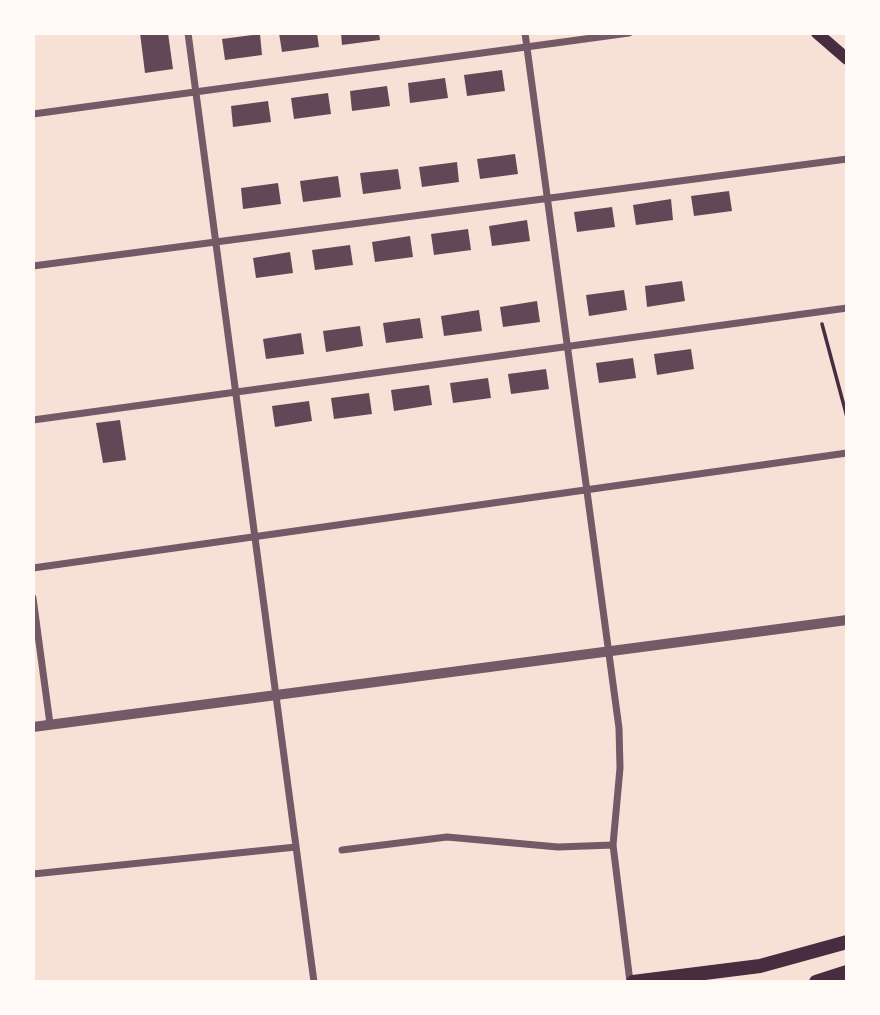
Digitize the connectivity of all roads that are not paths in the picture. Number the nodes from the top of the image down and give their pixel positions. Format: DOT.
graph roads {
  1 [pos="188,33"];
  2 [pos="525,33"];
  3 [pos="629,33"];
  4 [pos="817,33"];
  5 [pos="527,47"];
  6 [pos="847,59"];
  7 [pos="196,92"];
  8 [pos="33,114"];
  9 [pos="847,159"];
  10 [pos="547,198"];
  11 [pos="216,242"];
  12 [pos="33,266"];
  13 [pos="847,308"];
  14 [pos="568,349"];
  15 [pos="236,393"];
  16 [pos="33,420"];
  17 [pos="847,453"];
  18 [pos="587,492"];
  19 [pos="255,537"];
  20 [pos="33,568"];
  21 [pos="33,598"];
  22 [pos="847,620"];
  23 [pos="608,652"];
  24 [pos="276,694"];
  25 [pos="50,724"];
  26 [pos="33,727"];
  27 [pos="613,845"];
  28 [pos="296,847"];
  29 [pos="342,850"];
  30 [pos="33,874"];
  31 [pos="847,942"];
  32 [pos="847,972"];
  33 [pos="314,982"];
  34 [pos="632,982"];
  35 [pos="816,982"];
  1 -- 7 [label="street"];
  2 -- 5 [label="street"];
  3 -- 5 [label="street"];
  4 -- 6 [label="main road"];
  5 -- 7 [label="street"];
  5 -- 10 [label="street"];
  7 -- 8 [label="street"];
  7 -- 11 [label="street"];
  9 -- 10 [label="street"];
  10 -- 11 [label="street"];
  10 -- 14 [label="street"];
  11 -- 12 [label="street"];
  11 -- 15 [label="street"];
  13 -- 14 [label="street"];
  14 -- 15 [label="street"];
  14 -- 18 [label="street"];
  15 -- 16 [label="street"];
  15 -- 19 [label="street"];
  17 -- 18 [label="street"];
  18 -- 19 [label="street"];
  18 -- 23 [label="street"];
  19 -- 20 [label="street"];
  19 -- 24 [label="street"];
  21 -- 25 [label="street"];
  22 -- 23 [label="street"];
  23 -- 24 [label="street"];
  23 -- 27 [label="street"];
  24 -- 25 [label="street"];
  24 -- 28 [label="street"];
  25 -- 26 [label="street"];
  27 -- 29 [label="street"];
  27 -- 34 [label="street"];
  28 -- 30 [label="street"];
  28 -- 33 [label="street"];
  31 -- 34 [label="highway"];
  32 -- 35 [label="highway"];
}
